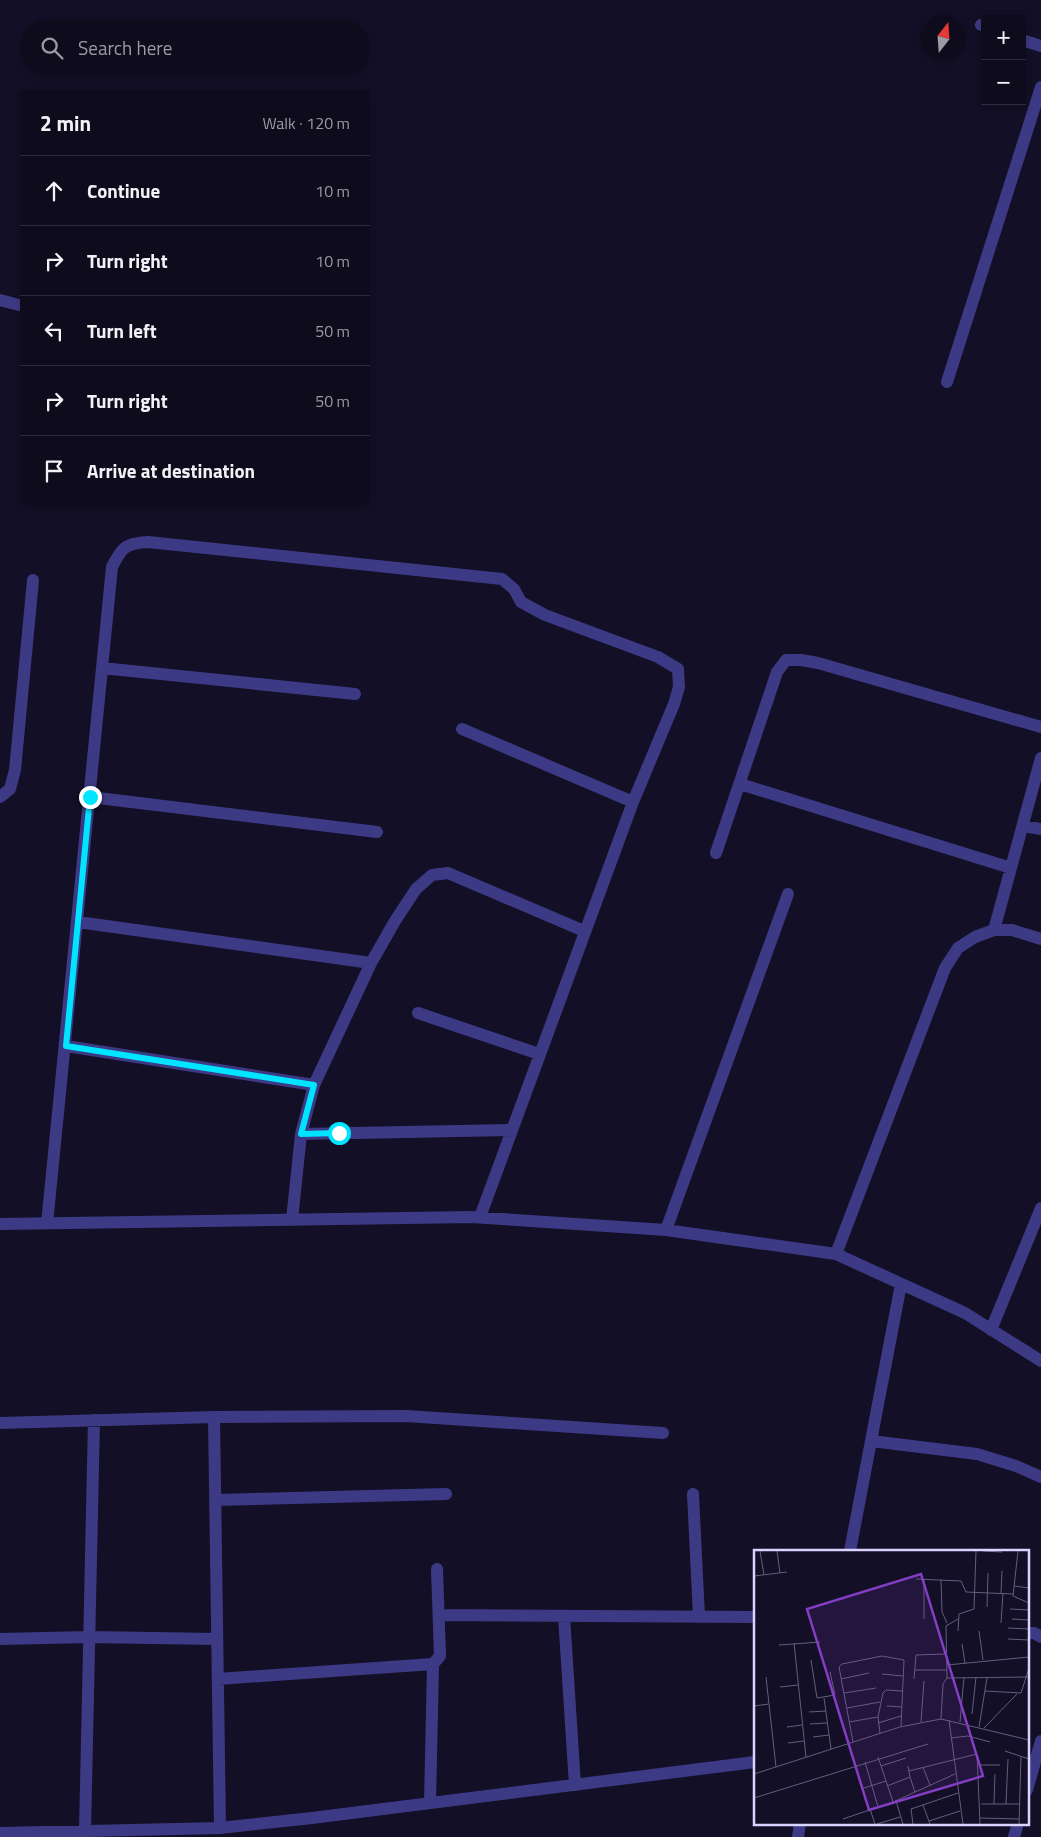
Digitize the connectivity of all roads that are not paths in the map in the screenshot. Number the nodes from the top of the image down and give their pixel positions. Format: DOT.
graph roads {
  1 [pos="1026,41"];
  2 [pos="1041,46"];
  3 [pos="1041,87"];
  4 [pos="0,300"];
  5 [pos="19,305"];
  6 [pos="947,382"];
  7 [pos="33,580"];
  8 [pos="102,668"];
  9 [pos="355,694"];
  10 [pos="1041,727"];
  11 [pos="462,729"];
  12 [pos="1041,758"];
  13 [pos="740,784"];
  14 [pos="0,797"];
  15 [pos="90,797"];
  16 [pos="632,802"];
  17 [pos="1023,826"];
  18 [pos="1041,829"];
  19 [pos="377,832"];
  20 [pos="716,853"];
  21 [pos="1011,868"];
  22 [pos="788,894"];
  23 [pos="78,922"];
  24 [pos="994,930"];
  25 [pos="584,931"];
  26 [pos="1041,939"];
  27 [pos="371,963"];
  28 [pos="418,1013"];
  29 [pos="66,1046"];
  30 [pos="539,1054"];
  31 [pos="314,1085"];
  32 [pos="512,1130"];
  33 [pos="301,1134"];
  34 [pos="1041,1208"];
  35 [pos="480,1217"];
  36 [pos="292,1220"];
  37 [pos="0,1224"];
  38 [pos="47,1224"];
  39 [pos="666,1230"];
  40 [pos="836,1254"];
  41 [pos="901,1284"];
  42 [pos="991,1330"];
  43 [pos="1041,1361"];
  44 [pos="214,1417"];
  45 [pos="94,1420"];
  46 [pos="0,1423"];
  47 [pos="663,1432"];
  48 [pos="871,1441"];
  49 [pos="1041,1477"];
  50 [pos="446,1494"];
  51 [pos="693,1494"];
  52 [pos="216,1500"];
  53 [pos="850,1550"];
  54 [pos="437,1570"];
  55 [pos="439,1615"];
  56 [pos="564,1616"];
  57 [pos="699,1617"];
  58 [pos="754,1617"];
  59 [pos="1028,1633"];
  60 [pos="1041,1636"];
  61 [pos="90,1637"];
  62 [pos="217,1638"];
  63 [pos="0,1639"];
  64 [pos="433,1664"];
  65 [pos="218,1679"];
  66 [pos="1041,1741"];
  67 [pos="754,1762"];
  68 [pos="576,1785"];
  69 [pos="1028,1786"];
  70 [pos="430,1803"];
  71 [pos="800,1824"];
  72 [pos="1018,1824"];
  73 [pos="220,1828"];
  74 [pos="85,1831"];
  75 [pos="250,1831"];
  76 [pos="0,1833"];
  77 [pos="15,1835"];
  78 [pos="798,1837"];
  79 [pos="1014,1837"];
  1 -- 2 [label="street"];
  3 -- 6 [label="street"];
  4 -- 5 [label="street"];
  7 -- 14 [label="street"];
  8 -- 9 [label="street"];
  8 -- 15 [label="street"];
  8 -- 16 [label="street"];
  10 -- 13 [label="street"];
  11 -- 16 [label="street"];
  12 -- 17 [label="street"];
  13 -- 20 [label="street"];
  13 -- 21 [label="street"];
  15 -- 19 [label="street"];
  15 -- 23 [label="street"];
  16 -- 25 [label="street"];
  17 -- 18 [label="street"];
  17 -- 21 [label="street"];
  21 -- 24 [label="street"];
  22 -- 39 [label="street"];
  23 -- 27 [label="street"];
  23 -- 29 [label="street"];
  24 -- 26 [label="street"];
  24 -- 40 [label="street"];
  25 -- 27 [label="street"];
  25 -- 30 [label="street"];
  27 -- 31 [label="street"];
  28 -- 30 [label="street"];
  29 -- 31 [label="street"];
  29 -- 38 [label="street"];
  30 -- 32 [label="street"];
  31 -- 33 [label="street"];
  32 -- 33 [label="street"];
  32 -- 35 [label="street"];
  33 -- 36 [label="street"];
  34 -- 42 [label="street"];
  35 -- 36 [label="street"];
  35 -- 39 [label="street"];
  36 -- 38 [label="street"];
  37 -- 38 [label="street"];
  39 -- 40 [label="street"];
  40 -- 41 [label="street"];
  41 -- 42 [label="street"];
  41 -- 48 [label="street"];
  42 -- 43 [label="street"];
  44 -- 45 [label="street"];
  44 -- 47 [label="street"];
  44 -- 52 [label="street"];
  45 -- 46 [label="street"];
  45 -- 61 [label="street"];
  48 -- 49 [label="street"];
  48 -- 53 [label="street"];
  50 -- 52 [label="street"];
  51 -- 57 [label="street"];
  52 -- 62 [label="street"];
  54 -- 55 [label="street"];
  55 -- 56 [label="street"];
  55 -- 64 [label="street"];
  56 -- 57 [label="street"];
  56 -- 68 [label="street"];
  57 -- 58 [label="street"];
  59 -- 60 [label="street"];
  61 -- 62 [label="street"];
  61 -- 63 [label="street"];
  61 -- 74 [label="street"];
  62 -- 65 [label="street"];
  64 -- 65 [label="street"];
  64 -- 70 [label="street"];
  65 -- 73 [label="street"];
  66 -- 69 [label="street"];
  67 -- 68 [label="street"];
  68 -- 70 [label="street"];
  70 -- 75 [label="street"];
  71 -- 78 [label="street"];
  72 -- 79 [label="street"];
  73 -- 74 [label="street"];
  73 -- 75 [label="street"];
  74 -- 77 [label="street"];
  76 -- 77 [label="street"];
}
